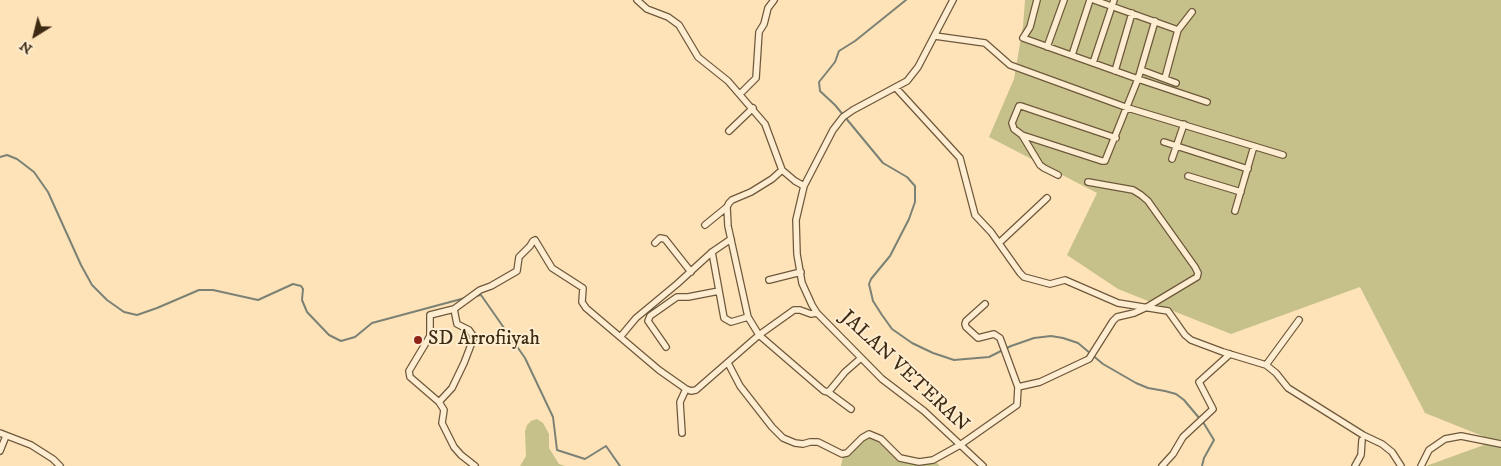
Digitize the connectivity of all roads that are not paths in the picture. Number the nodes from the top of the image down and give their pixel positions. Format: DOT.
graph roads {
  1 [pos="638,0"];
  2 [pos="774,0"];
  3 [pos="953,0"];
  4 [pos="1037,0"];
  5 [pos="1064,0"];
  6 [pos="1090,0"];
  7 [pos="1094,0"];
  8 [pos="1113,3"];
  9 [pos="1192,12"];
  10 [pos="1132,13"];
  11 [pos="1155,21"];
  12 [pos="1178,30"];
  13 [pos="935,36"];
  14 [pos="1047,46"];
  15 [pos="1072,56"];
  16 [pos="1093,63"];
  17 [pos="1141,70"];
  18 [pos="1114,71"];
  19 [pos="1165,78"];
  20 [pos="1138,79"];
  21 [pos="1176,82"];
  22 [pos="896,88"];
  23 [pos="740,94"];
  24 [pos="1207,102"];
  25 [pos="753,108"];
  26 [pos="1128,108"];
  27 [pos="1184,124"];
  28 [pos="729,131"];
  29 [pos="1022,135"];
  30 [pos="1116,138"];
  31 [pos="1164,142"];
  32 [pos="1176,146"];
  33 [pos="1254,146"];
  34 [pos="1283,155"];
  35 [pos="1172,159"];
  36 [pos="1248,169"];
  37 [pos="782,170"];
  38 [pos="1058,175"];
  39 [pos="1188,176"];
  40 [pos="1088,182"];
  41 [pos="804,186"];
  42 [pos="1241,192"];
  43 [pos="1047,198"];
  44 [pos="727,207"];
  45 [pos="1235,211"];
  46 [pos="705,226"];
  47 [pos="731,239"];
  48 [pos="655,243"];
  49 [pos="999,243"];
  50 [pos="712,252"];
  51 [pos="691,272"];
  52 [pos="801,272"];
  53 [pos="769,280"];
  54 [pos="719,291"];
  55 [pos="985,304"];
  56 [pos="1148,307"];
  57 [pos="454,310"];
  58 [pos="817,313"];
  59 [pos="748,317"];
  60 [pos="1299,320"];
  61 [pos="760,335"];
  62 [pos="620,336"];
  63 [pos="666,347"];
  64 [pos="1230,354"];
  65 [pos="861,358"];
  66 [pos="728,363"];
  67 [pos="1266,365"];
  68 [pos="1018,386"];
  69 [pos="686,389"];
  70 [pos="828,392"];
  71 [pos="440,402"];
  72 [pos="851,409"];
  73 [pos="0,433"];
  74 [pos="682,433"];
  75 [pos="6,436"];
  76 [pos="1362,440"];
  77 [pos="1501,444"];
  78 [pos="960,445"];
  79 [pos="0,452"];
  80 [pos="60,466"];
  81 [pos="475,466"];
  82 [pos="983,466"];
  83 [pos="1162,466"];
  84 [pos="1355,466"];
  85 [pos="1401,466"];
  86 [pos="1421,466"];
  1 -- 23 [label="street"];
  2 -- 23 [label="street"];
  3 -- 13 [label="street, JALAN VETERAN"];
  4 -- 14 [label="street"];
  5 -- 14 [label="street"];
  6 -- 15 [label="street"];
  7 -- 8 [label="street"];
  8 -- 10 [label="street"];
  8 -- 16 [label="street"];
  9 -- 12 [label="street"];
  10 -- 11 [label="street"];
  10 -- 18 [label="street"];
  11 -- 12 [label="street"];
  11 -- 17 [label="street"];
  12 -- 19 [label="street"];
  13 -- 22 [label="street, JALAN VETERAN"];
  13 -- 26 [label="street"];
  14 -- 15 [label="street"];
  15 -- 16 [label="street"];
  16 -- 18 [label="street"];
  17 -- 19 [label="street"];
  17 -- 20 [label="street"];
  18 -- 20 [label="street"];
  19 -- 21 [label="street"];
  20 -- 24 [label="street"];
  20 -- 26 [label="street"];
  22 -- 41 [label="street, JALAN VETERAN"];
  22 -- 49 [label="street"];
  23 -- 25 [label="street"];
  25 -- 28 [label="street"];
  25 -- 37 [label="street"];
  26 -- 27 [label="street"];
  26 -- 30 [label="street"];
  27 -- 32 [label="street"];
  27 -- 33 [label="street"];
  29 -- 30 [label="street"];
  29 -- 30 [label="street"];
  29 -- 38 [label="street"];
  31 -- 32 [label="street"];
  32 -- 35 [label="street"];
  32 -- 36 [label="street"];
  33 -- 34 [label="street"];
  33 -- 36 [label="street"];
  36 -- 42 [label="street"];
  37 -- 41 [label="street"];
  37 -- 44 [label="street"];
  39 -- 42 [label="street"];
  40 -- 56 [label="street"];
  41 -- 52 [label="street, JALAN VETERAN"];
  42 -- 45 [label="street"];
  43 -- 49 [label="street"];
  44 -- 46 [label="street"];
  44 -- 47 [label="street"];
  47 -- 50 [label="street"];
  47 -- 59 [label="street"];
  48 -- 51 [label="street"];
  49 -- 56 [label="street"];
  50 -- 51 [label="street"];
  50 -- 54 [label="street"];
  51 -- 62 [label="street"];
  52 -- 53 [label="street"];
  52 -- 58 [label="street, JALAN VETERAN"];
  54 -- 59 [label="street"];
  54 -- 63 [label="street"];
  55 -- 68 [label="street"];
  56 -- 64 [label="street"];
  56 -- 68 [label="street"];
  57 -- 62 [label="street"];
  57 -- 71 [label="street"];
  57 -- 71 [label="street"];
  58 -- 61 [label="street"];
  58 -- 65 [label="street, JALAN VETERAN"];
  59 -- 61 [label="street"];
  60 -- 67 [label="street"];
  61 -- 66 [label="street"];
  61 -- 70 [label="street"];
  62 -- 69 [label="street"];
  64 -- 67 [label="street"];
  64 -- 83 [label="street"];
  65 -- 70 [label="street"];
  65 -- 78 [label="street, JALAN VETERAN"];
  66 -- 69 [label="street"];
  66 -- 78 [label="street"];
  67 -- 85 [label="street"];
  68 -- 78 [label="street"];
  69 -- 74 [label="street"];
  70 -- 72 [label="street"];
  71 -- 81 [label="street"];
  73 -- 75 [label="street"];
  75 -- 79 [label="street"];
  75 -- 80 [label="street"];
  76 -- 84 [label="street"];
  77 -- 86 [label="street"];
  78 -- 82 [label="street, JALAN VETERAN"];
}
